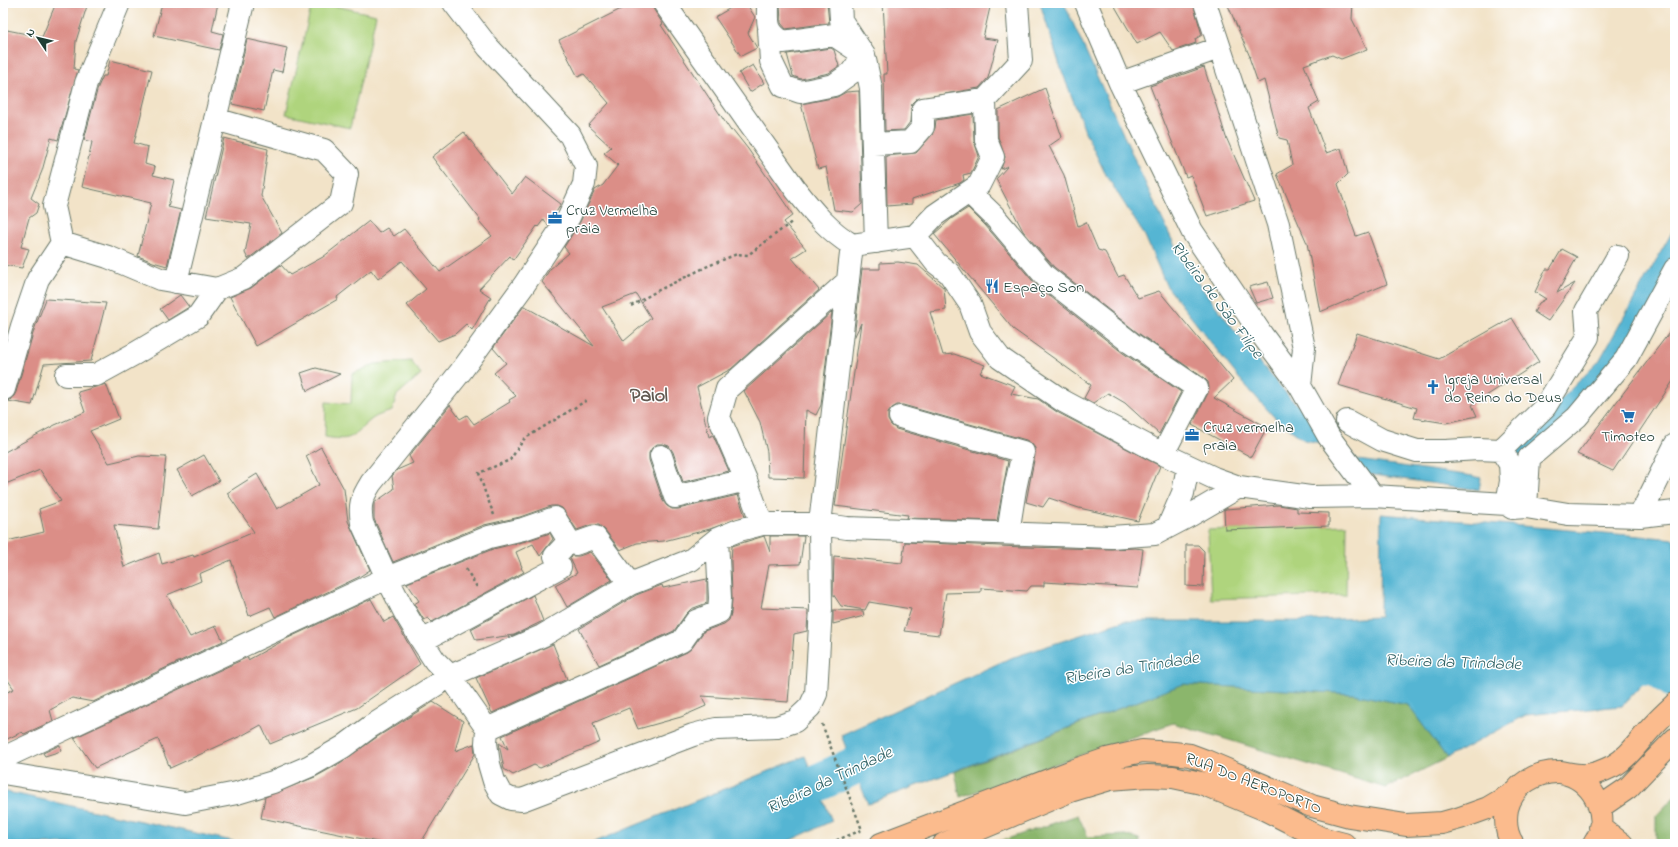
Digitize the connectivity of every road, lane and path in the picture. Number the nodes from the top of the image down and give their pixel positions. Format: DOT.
graph roads {
  1 [pos="119,3"];
  2 [pos="243,3"];
  3 [pos="454,3"];
  4 [pos="664,3"];
  5 [pos="768,3"];
  6 [pos="840,3"];
  7 [pos="1017,3"];
  8 [pos="1086,3"];
  9 [pos="1205,3"];
  10 [pos="769,28"];
  11 [pos="1219,48"];
  12 [pos="864,55"];
  13 [pos="1120,83"];
  14 [pos="985,100"];
  15 [pos="215,119"];
  16 [pos="873,144"];
  17 [pos="969,192"];
  18 [pos="814,213"];
  19 [pos="914,236"];
  20 [pos="876,242"];
  21 [pos="62,243"];
  22 [pos="852,245"];
  23 [pos="1618,256"];
  24 [pos="1675,269"];
  25 [pos="848,281"];
  26 [pos="176,282"];
  27 [pos="217,289"];
  28 [pos="632,306"];
  29 [pos="66,375"];
  30 [pos="1300,386"];
  31 [pos="4,389"];
  32 [pos="588,400"];
  33 [pos="900,417"];
  34 [pos="1347,421"];
  35 [pos="1675,445"];
  36 [pos="1501,450"];
  37 [pos="1163,454"];
  38 [pos="661,456"];
  39 [pos="1188,466"];
  40 [pos="746,480"];
  41 [pos="1239,487"];
  42 [pos="1373,496"];
  43 [pos="1515,506"];
  44 [pos="1675,512"];
  45 [pos="1640,516"];
  46 [pos="762,524"];
  47 [pos="820,524"];
  48 [pos="1168,527"];
  49 [pos="1008,533"];
  50 [pos="502,534"];
  51 [pos="717,538"];
  52 [pos="569,541"];
  53 [pos="454,550"];
  54 [pos="387,578"];
  55 [pos="630,584"];
  56 [pos="489,605"];
  57 [pos="422,641"];
  58 [pos="450,676"];
  59 [pos="1675,704"];
  60 [pos="823,724"];
  61 [pos="486,729"];
  62 [pos="1671,744"];
  63 [pos="3,758"];
  64 [pos="1559,772"];
  65 [pos="3,773"];
  66 [pos="1515,792"];
  67 [pos="1598,826"];
  68 [pos="1507,839"];
  69 [pos="1325,841"];
  70 [pos="827,844"];
  71 [pos="843,844"];
  72 [pos="853,844"];
  73 [pos="881,844"];
  74 [pos="944,844"];
  75 [pos="1344,844"];
  76 [pos="1622,844"];
  1 -- 21 [label="street"];
  2 -- 15 [label="street"];
  3 -- 54 [label="street"];
  4 -- 18 [label="street"];
  5 -- 10 [label="street"];
  6 -- 12 [label="street"];
  7 -- 14 [label="street"];
  8 -- 13 [label="street"];
  9 -- 11 [label="street"];
  10 -- 12 [label="street"];
  10 -- 12 [label="street"];
  11 -- 13 [label="street"];
  11 -- 30 [label="street"];
  12 -- 16 [label="street"];
  13 -- 30 [label="street"];
  14 -- 16 [label="street"];
  14 -- 17 [label="street"];
  15 -- 26 [label="street"];
  15 -- 27 [label="street"];
  16 -- 20 [label="street"];
  17 -- 19 [label="street"];
  17 -- 37 [label="street"];
  18 -- 22 [label="street"];
  18 -- 28 [label="path"];
  19 -- 20 [label="street"];
  19 -- 37 [label="street"];
  20 -- 22 [label="street"];
  21 -- 26 [label="street"];
  21 -- 31 [label="street"];
  22 -- 25 [label="street"];
  23 -- 36 [label="street"];
  24 -- 43 [label="street"];
  25 -- 40 [label="street"];
  25 -- 47 [label="street"];
  26 -- 27 [label="street"];
  27 -- 29 [label="street"];
  30 -- 42 [label="street"];
  32 -- 50 [label="path"];
  33 -- 49 [label="street"];
  34 -- 36 [label="street"];
  35 -- 45 [label="street"];
  36 -- 43 [label="street"];
  37 -- 39 [label="street"];
  38 -- 40 [label="street"];
  39 -- 41 [label="street"];
  39 -- 48 [label="street"];
  40 -- 46 [label="street"];
  41 -- 42 [label="street"];
  41 -- 48 [label="street"];
  42 -- 43 [label="street"];
  43 -- 45 [label="street"];
  44 -- 45 [label="street"];
  46 -- 47 [label="street"];
  46 -- 51 [label="street"];
  47 -- 49 [label="street"];
  47 -- 61 [label="street"];
  48 -- 49 [label="street"];
  50 -- 52 [label="street"];
  50 -- 53 [label="street"];
  51 -- 55 [label="street"];
  51 -- 61 [label="street"];
  52 -- 55 [label="street"];
  52 -- 56 [label="street"];
  53 -- 54 [label="street"];
  53 -- 56 [label="path"];
  54 -- 57 [label="street"];
  54 -- 63 [label="street"];
  55 -- 58 [label="street"];
  56 -- 57 [label="street"];
  57 -- 58 [label="street"];
  58 -- 61 [label="street"];
  58 -- 65 [label="street"];
  59 -- 64 [label="main road"];
  60 -- 70 [label="path"];
  62 -- 67 [label="main road"];
  64 -- 66 [label="main road"];
  64 -- 67 [label="main road"];
  66 -- 68 [label="main road"];
  66 -- 73 [label="main road, RUA DO AEROPORTO"];
  67 -- 76 [label="main road"];
  69 -- 74 [label="main road, RUA DO AEROPORTO"];
  69 -- 75 [label="main road, RUA DO AEROPORTO"];
  71 -- 72 [label="path"];
}
